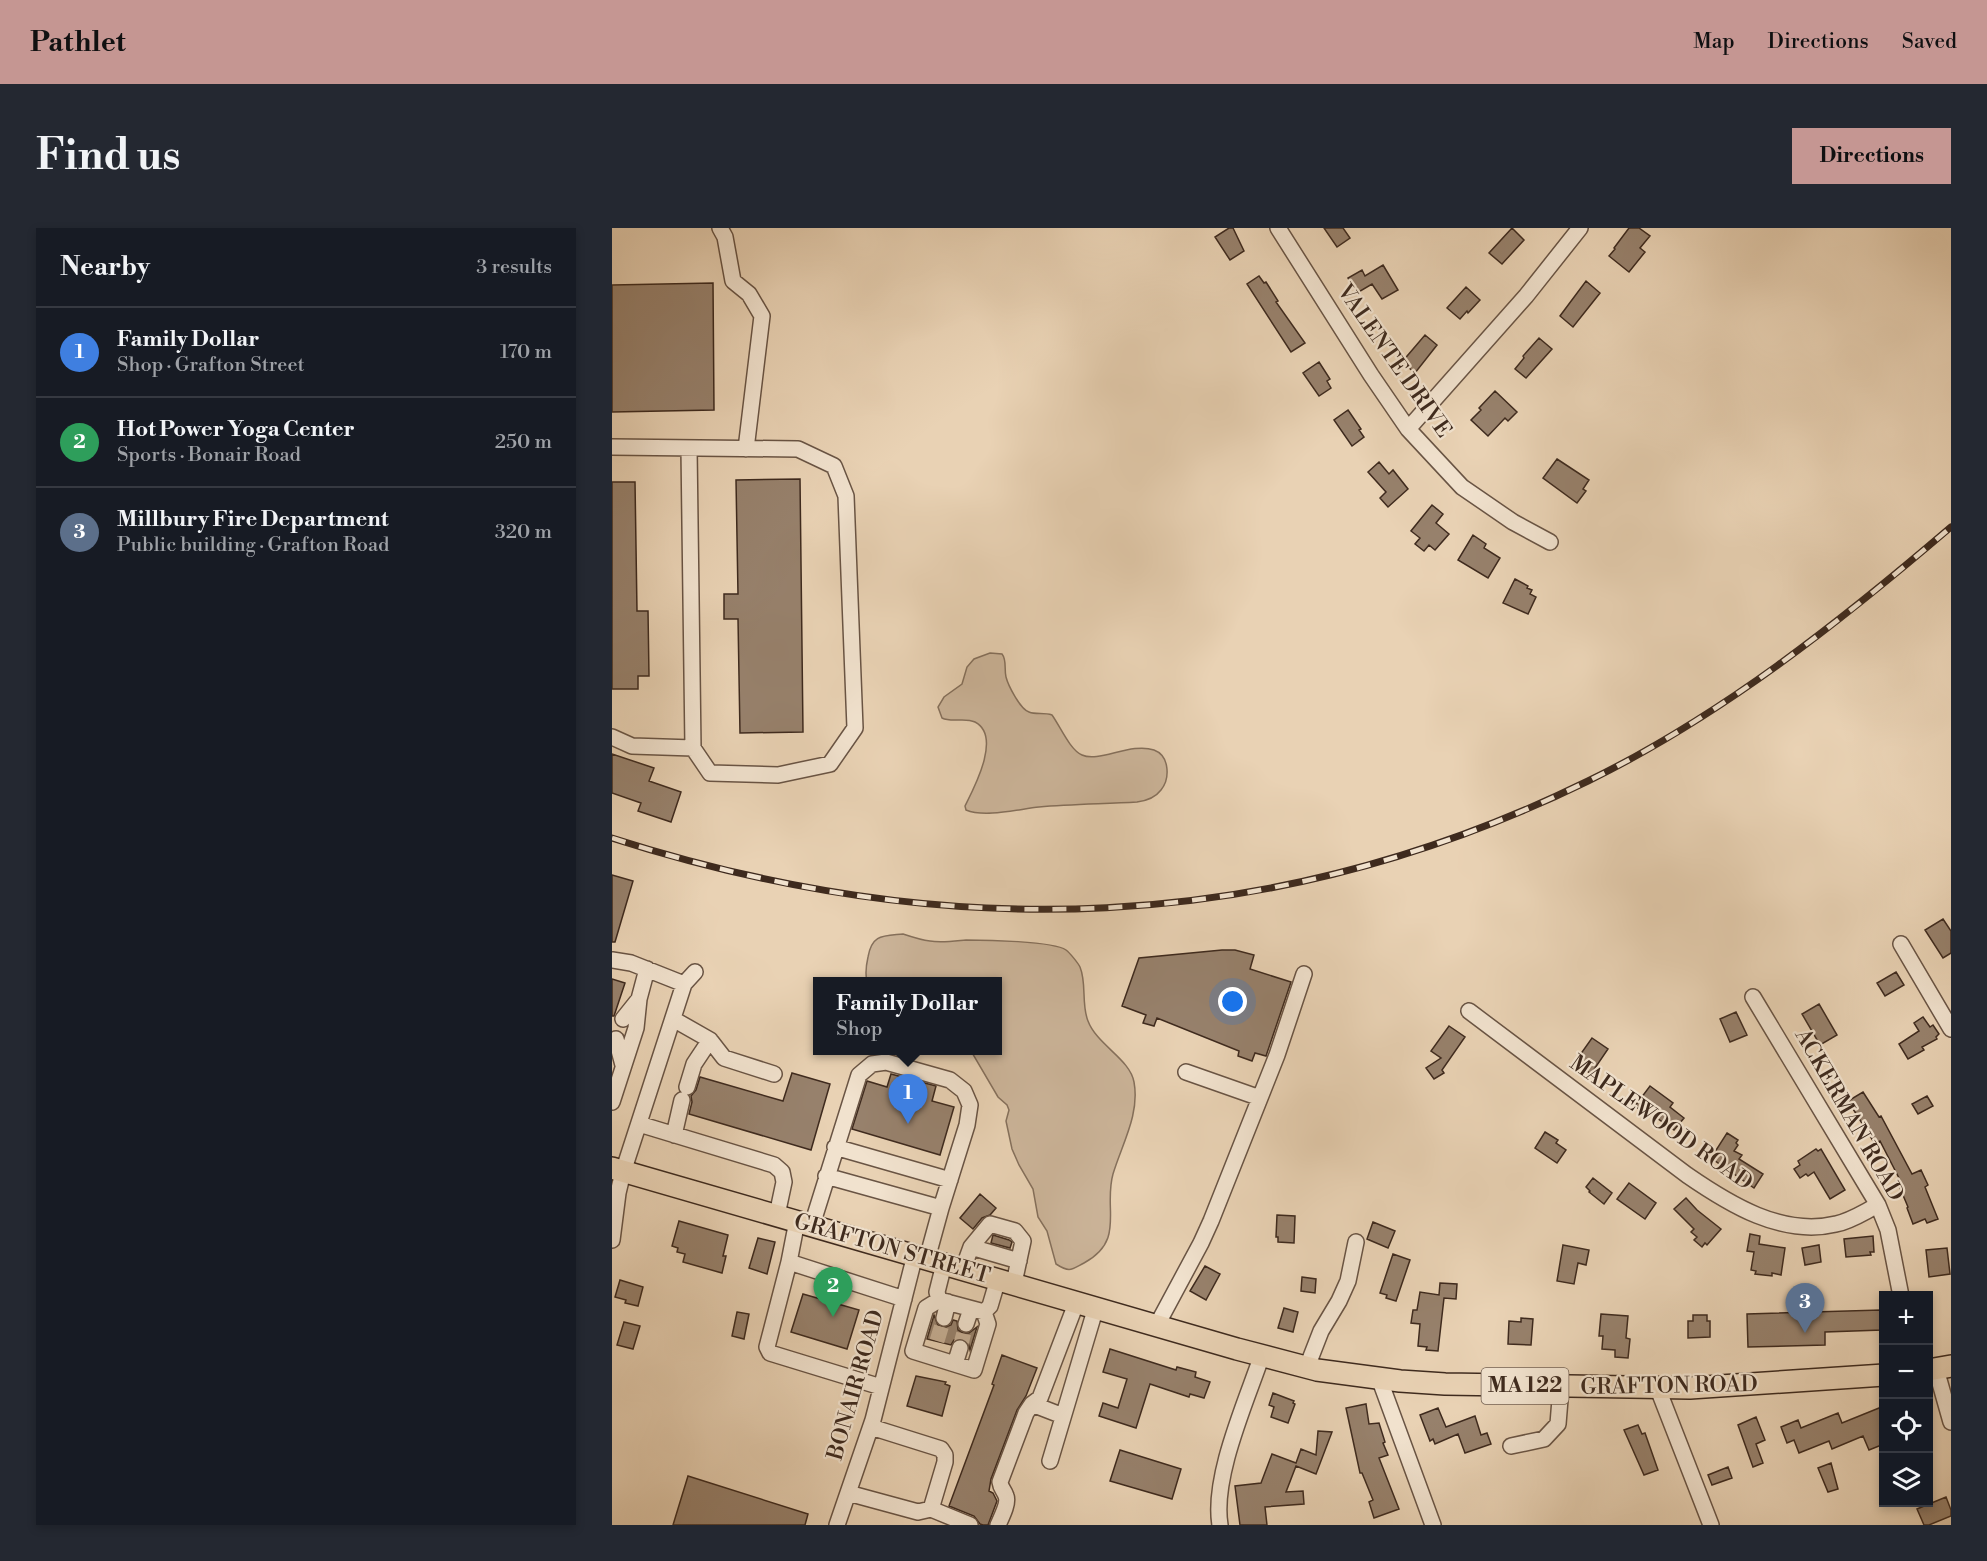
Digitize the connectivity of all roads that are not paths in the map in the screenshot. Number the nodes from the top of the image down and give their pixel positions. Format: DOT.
graph roads {
  1 [pos="720,228"];
  2 [pos="1278,228"];
  3 [pos="1580,228"];
  4 [pos="1408,429"];
  5 [pos="612,447"];
  6 [pos="688,448"];
  7 [pos="746,449"];
  8 [pos="1550,542"];
  9 [pos="612,737"];
  10 [pos="693,748"];
  11 [pos="1901,944"];
  12 [pos="612,960"];
  13 [pos="648,969"];
  14 [pos="695,972"];
  15 [pos="1304,974"];
  16 [pos="684,984"];
  17 [pos="1753,997"];
  18 [pos="639,999"];
  19 [pos="1469,1011"];
  20 [pos="623,1019"];
  21 [pos="673,1019"];
  22 [pos="1951,1029"];
  23 [pos="616,1040"];
  24 [pos="710,1040"];
  25 [pos="623,1065"];
  26 [pos="1186,1072"];
  27 [pos="774,1074"];
  28 [pos="1260,1098"];
  29 [pos="612,1102"];
  30 [pos="639,1124"];
  31 [pos="674,1135"];
  32 [pos="835,1147"];
  33 [pos="617,1170"];
  34 [pos="826,1176"];
  35 [pos="950,1180"];
  36 [pos="1878,1205"];
  37 [pos="941,1208"];
  38 [pos="795,1220"];
  39 [pos="612,1240"];
  40 [pos="1356,1242"];
  41 [pos="971,1247"];
  42 [pos="1019,1261"];
  43 [pos="789,1262"];
  44 [pos="937,1262"];
  45 [pos="1006,1281"];
  46 [pos="1900,1291"];
  47 [pos="904,1299"];
  48 [pos="944,1301"];
  49 [pos="1086,1304"];
  50 [pos="974,1315"];
  51 [pos="944,1318"];
  52 [pos="1164,1327"];
  53 [pos="937,1341"];
  54 [pos="960,1347"];
  55 [pos="1262,1356"];
  56 [pos="932,1357"];
  57 [pos="955,1364"];
  58 [pos="1307,1367"];
  59 [pos="1938,1368"];
  60 [pos="1879,1375"];
  61 [pos="1379,1378"];
  62 [pos="881,1387"];
  63 [pos="1561,1387"];
  64 [pos="1658,1389"];
  65 [pos="1032,1404"];
  66 [pos="1064,1416"];
  67 [pos="1951,1422"];
  68 [pos="871,1426"];
  69 [pos="1511,1446"];
  70 [pos="1050,1461"];
  71 [pos="848,1493"];
  72 [pos="931,1509"];
  73 [pos="837,1525"];
  74 [pos="970,1525"];
  75 [pos="998,1525"];
  76 [pos="1220,1525"];
  77 [pos="1433,1525"];
  78 [pos="1711,1525"];
  1 -- 7 [label="street"];
  2 -- 4 [label="street, VALENTE DRIVE"];
  3 -- 4 [label="street"];
  4 -- 8 [label="street, VALENTE DRIVE"];
  5 -- 6 [label="street"];
  6 -- 7 [label="street"];
  6 -- 10 [label="street"];
  7 -- 10 [label="street"];
  9 -- 10 [label="street"];
  11 -- 22 [label="street"];
  12 -- 13 [label="street"];
  13 -- 16 [label="street"];
  13 -- 18 [label="street"];
  14 -- 16 [label="street"];
  15 -- 28 [label="street"];
  16 -- 21 [label="street"];
  17 -- 36 [label="street, ACKERMAN ROAD"];
  18 -- 20 [label="street"];
  18 -- 25 [label="street"];
  19 -- 36 [label="street, MAPLEWOOD ROAD"];
  21 -- 24 [label="street"];
  21 -- 30 [label="street"];
  23 -- 25 [label="street"];
  24 -- 27 [label="street"];
  24 -- 31 [label="street"];
  25 -- 29 [label="street"];
  26 -- 28 [label="street"];
  28 -- 52 [label="street"];
  30 -- 31 [label="street"];
  30 -- 33 [label="street"];
  31 -- 38 [label="street"];
  32 -- 34 [label="street"];
  32 -- 35 [label="street"];
  32 -- 35 [label="street"];
  33 -- 38 [label="highway, GRAFTON STREET / MA 122"];
  33 -- 39 [label="street"];
  34 -- 37 [label="street"];
  34 -- 38 [label="street"];
  35 -- 37 [label="street"];
  36 -- 46 [label="street, ACKERMAN ROAD"];
  37 -- 44 [label="street"];
  38 -- 43 [label="street"];
  38 -- 44 [label="highway, GRAFTON STREET / MA 122"];
  40 -- 58 [label="street"];
  41 -- 42 [label="street"];
  41 -- 42 [label="street"];
  41 -- 44 [label="street"];
  42 -- 45 [label="street"];
  43 -- 47 [label="street"];
  43 -- 62 [label="street"];
  44 -- 45 [label="highway, GRAFTON STREET / MA 122"];
  44 -- 47 [label="street, BONAIR ROAD"];
  44 -- 48 [label="street"];
  45 -- 49 [label="highway, GRAFTON STREET / MA 122"];
  45 -- 50 [label="street"];
  47 -- 62 [label="street, BONAIR ROAD"];
  48 -- 50 [label="street"];
  48 -- 51 [label="street"];
  48 -- 56 [label="street"];
  49 -- 52 [label="highway, GRAFTON STREET / MA 122"];
  49 -- 65 [label="street"];
  49 -- 66 [label="street"];
  50 -- 57 [label="street"];
  52 -- 55 [label="highway, GRAFTON ROAD / MA 122"];
  53 -- 56 [label="street"];
  54 -- 57 [label="street"];
  55 -- 58 [label="highway, GRAFTON ROAD / MA 122"];
  55 -- 76 [label="street"];
  56 -- 57 [label="street"];
  58 -- 61 [label="highway, GRAFTON ROAD / MA 122"];
  59 -- 67 [label="street"];
  60 -- 64 [label="highway, GRAFTON ROAD / MA 122"];
  61 -- 63 [label="highway, GRAFTON ROAD / MA 122"];
  61 -- 77 [label="street"];
  62 -- 68 [label="street, BONAIR ROAD"];
  63 -- 64 [label="highway, GRAFTON ROAD / MA 122"];
  63 -- 69 [label="street"];
  64 -- 78 [label="street"];
  65 -- 66 [label="street"];
  65 -- 75 [label="street"];
  66 -- 70 [label="street"];
  68 -- 71 [label="street, BONAIR ROAD"];
  68 -- 72 [label="street"];
  71 -- 72 [label="street"];
  71 -- 73 [label="street, BONAIR ROAD"];
  72 -- 74 [label="street"];
}
